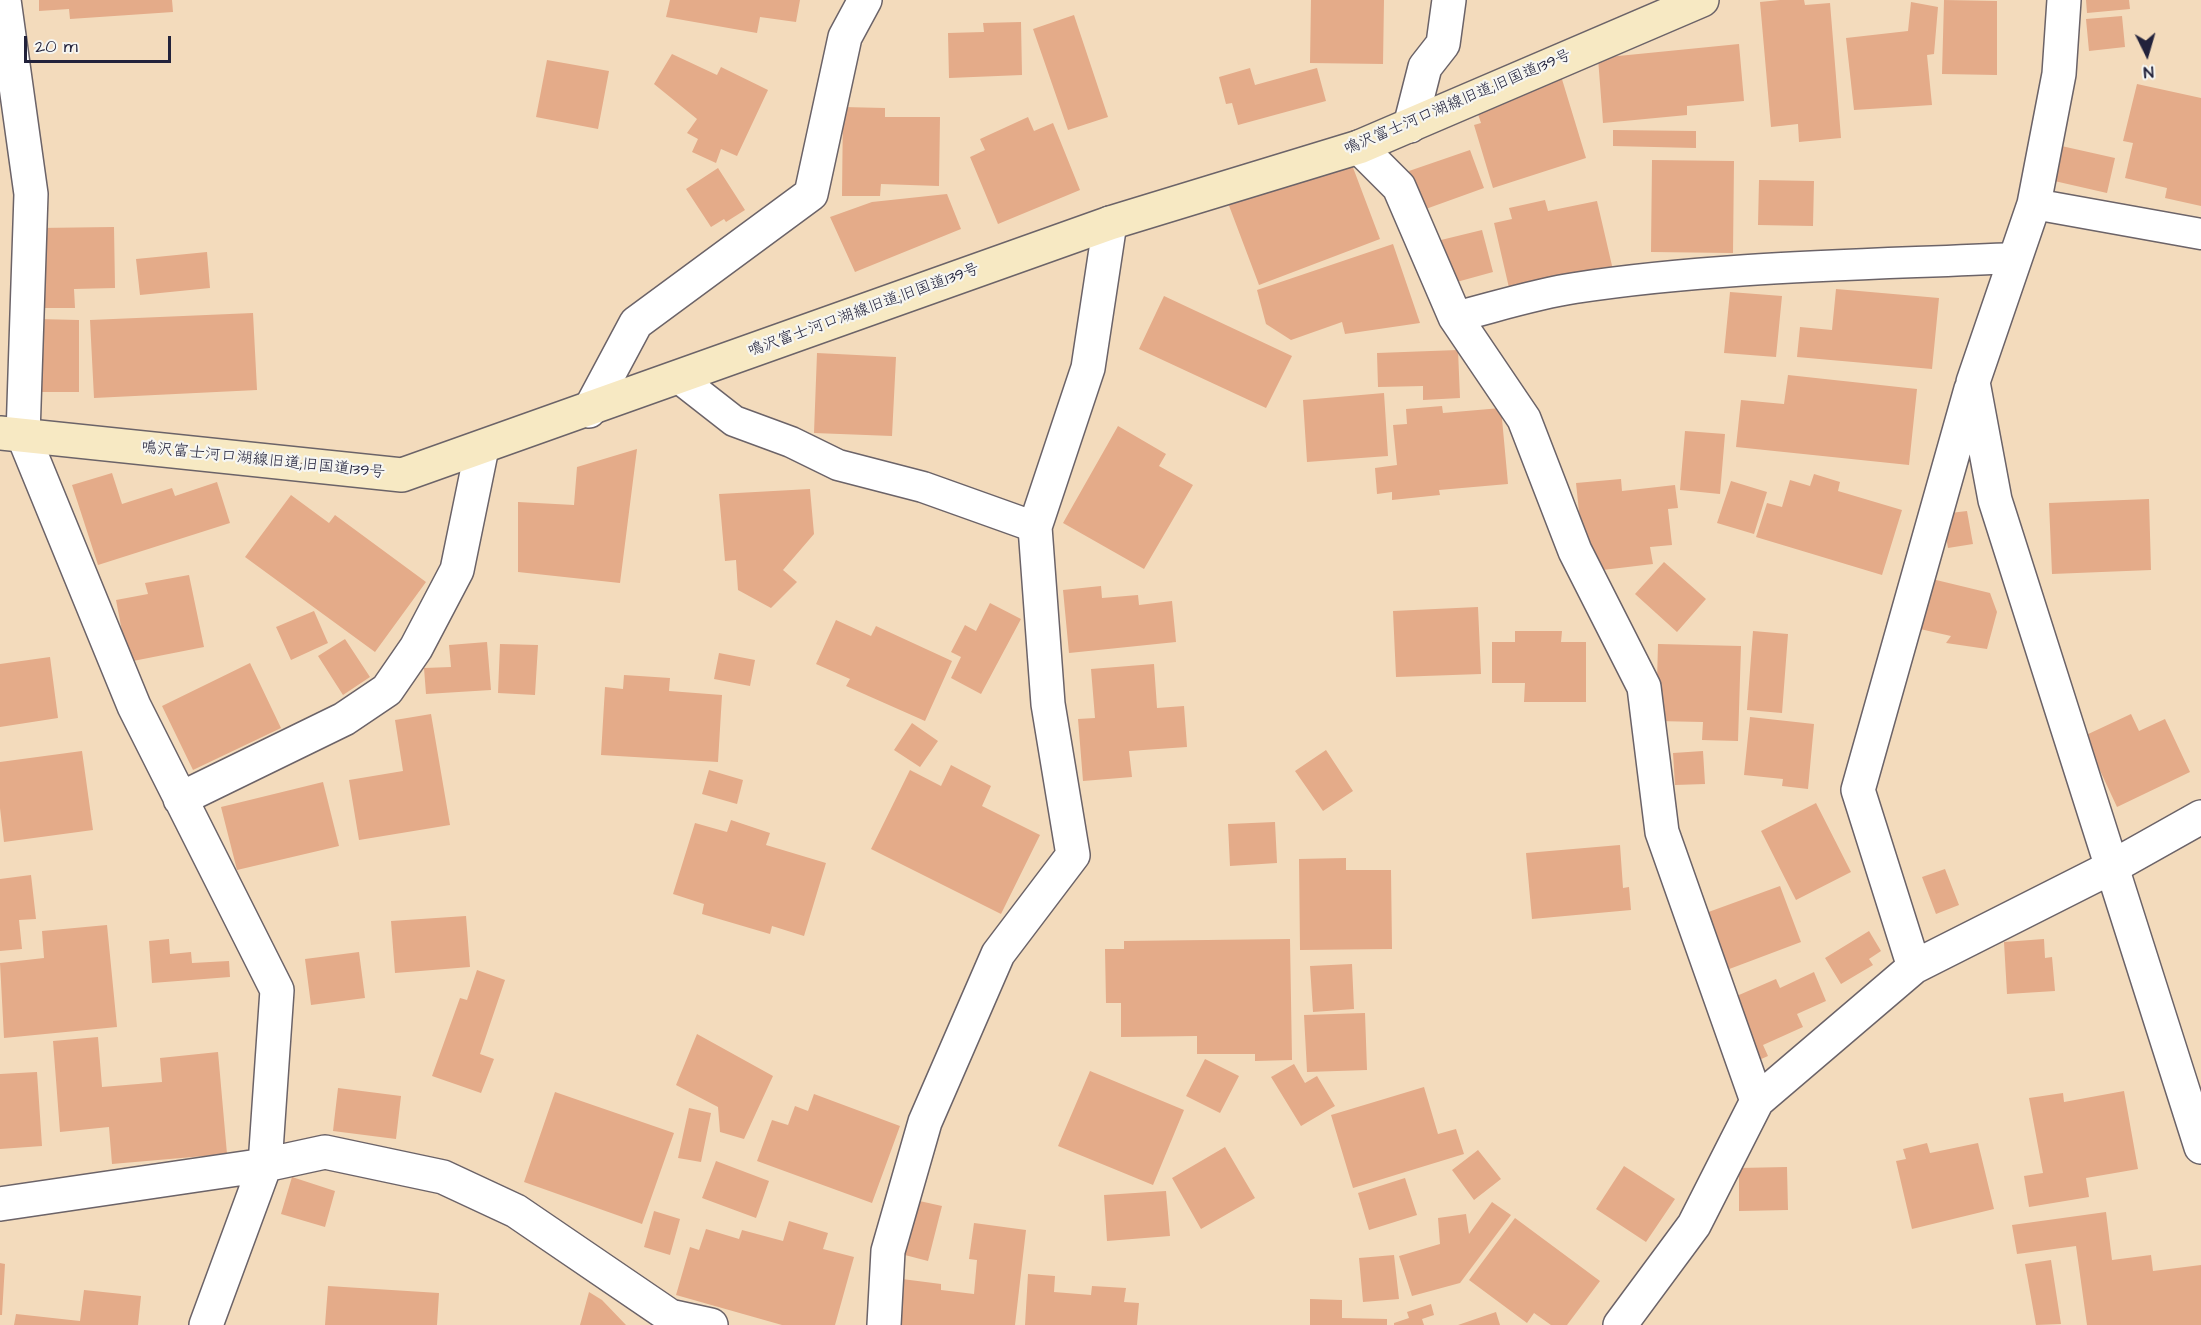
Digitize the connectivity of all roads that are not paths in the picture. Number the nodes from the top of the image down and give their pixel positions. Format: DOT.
graph roads {
  1 [pos="4,0"];
  2 [pos="865,0"];
  3 [pos="1449,0"];
  4 [pos="1702,0"];
  5 [pos="2064,0"];
  6 [pos="1410,126"];
  7 [pos="1359,147"];
  8 [pos="2034,204"];
  9 [pos="1110,223"];
  10 [pos="2201,234"];
  11 [pos="2015,258"];
  12 [pos="1455,317"];
  13 [pos="678,378"];
  14 [pos="1973,382"];
  15 [pos="589,411"];
  16 [pos="11,434"];
  17 [pos="482,448"];
  18 [pos="1035,527"];
  19 [pos="180,799"];
  20 [pos="2201,817"];
  21 [pos="2112,867"];
  22 [pos="1914,967"];
  23 [pos="1757,1101"];
  24 [pos="2201,1147"];
  25 [pos="265,1165"];
  26 [pos="0,1204"];
  27 [pos="669,1320"];
  28 [pos="206,1325"];
  29 [pos="711,1325"];
  30 [pos="884,1325"];
  31 [pos="1620,1325"];
  1 -- 16 [label="street"];
  2 -- 15 [label="street"];
  3 -- 6 [label="street"];
  4 -- 6 [label="street, 鳴沢富士河口湖線旧道;旧国道139号"];
  5 -- 8 [label="street"];
  6 -- 7 [label="street, 鳴沢富士河口湖線旧道;旧国道139号"];
  7 -- 9 [label="street, 鳴沢富士河口湖線旧道;旧国道139号"];
  7 -- 12 [label="street"];
  8 -- 10 [label="lane"];
  8 -- 11 [label="street"];
  9 -- 13 [label="street, 鳴沢富士河口湖線旧道;旧国道139号"];
  9 -- 18 [label="street"];
  11 -- 12 [label="lane"];
  11 -- 14 [label="street"];
  12 -- 23 [label="street"];
  13 -- 15 [label="street, 鳴沢富士河口湖線旧道;旧国道139号"];
  13 -- 18 [label="lane"];
  14 -- 21 [label="street"];
  14 -- 22 [label="street"];
  15 -- 17 [label="street, 鳴沢富士河口湖線旧道;旧国道139号"];
  16 -- 17 [label="street, 鳴沢富士河口湖線旧道;旧国道139号"];
  16 -- 19 [label="street"];
  17 -- 19 [label="street"];
  18 -- 30 [label="street"];
  19 -- 25 [label="street"];
  20 -- 21 [label="street"];
  21 -- 22 [label="street"];
  21 -- 24 [label="street"];
  22 -- 23 [label="street"];
  23 -- 31 [label="street"];
  25 -- 26 [label="street"];
  25 -- 27 [label="street"];
  25 -- 28 [label="street"];
  27 -- 29 [label="street"];
}
